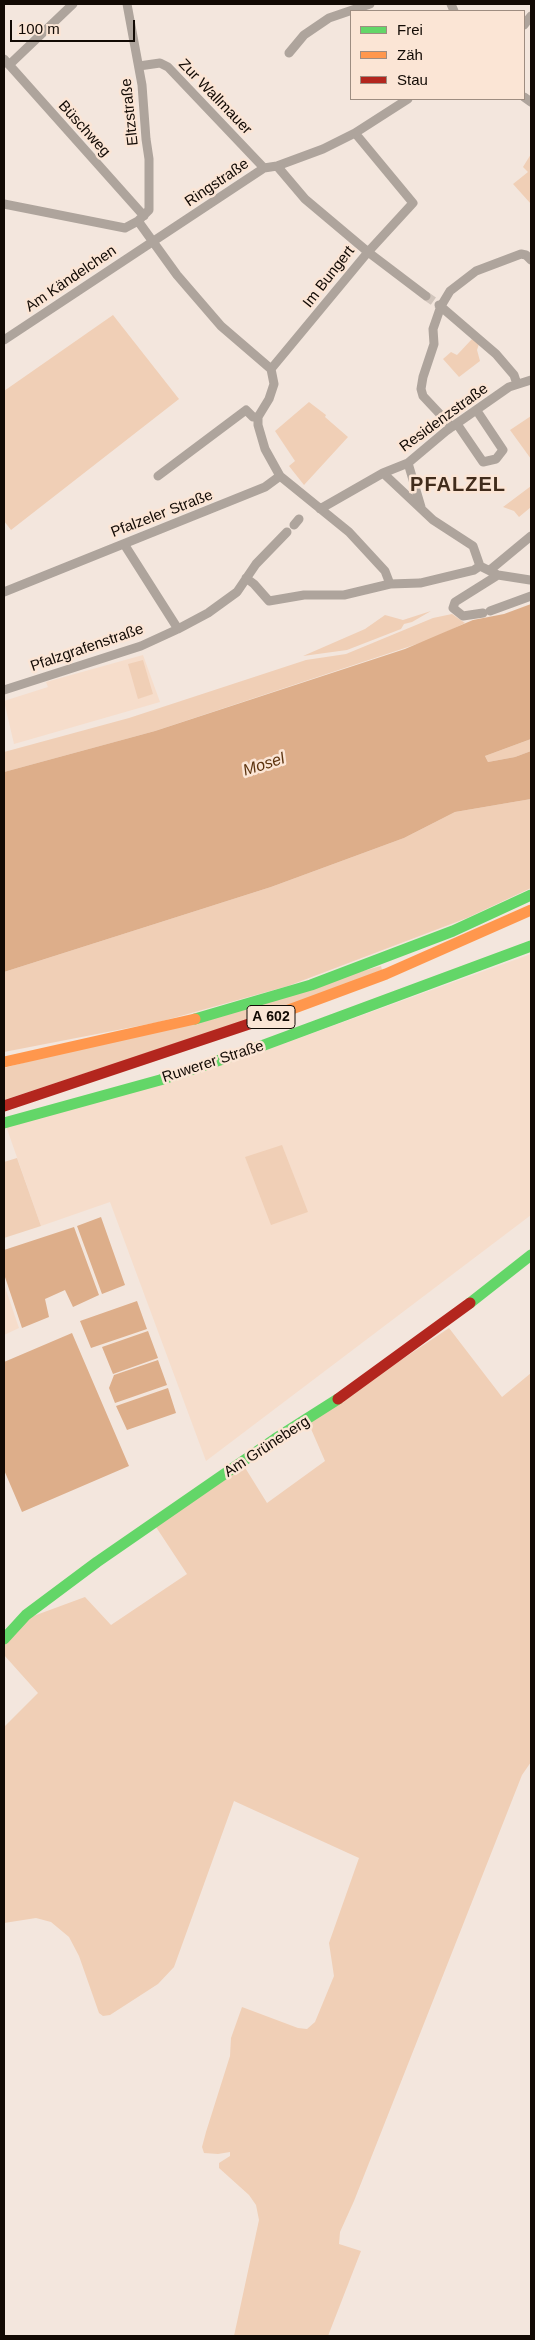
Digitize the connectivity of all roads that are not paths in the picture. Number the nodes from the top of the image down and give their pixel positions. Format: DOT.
graph roads {
  1 [pos="127,4"];
  2 [pos="370,4"];
  3 [pos="66,6"];
  4 [pos="352,10"];
  5 [pos="350,11"];
  6 [pos="289,53"];
  7 [pos="6,62"];
  8 [pos="139,66"];
  9 [pos="406,100"];
  10 [pos="356,133"];
  11 [pos="277,166"];
  12 [pos="264,168"];
  13 [pos="4,204"];
  14 [pos="141,218"];
  15 [pos="154,241"];
  16 [pos="368,252"];
  17 [pos="531,260"];
  18 [pos="426,296"];
  19 [pos="440,306"];
  20 [pos="4,340"];
  21 [pos="271,369"];
  22 [pos="531,380"];
  23 [pos="517,384"];
  24 [pos="477,412"];
  25 [pos="258,417"];
  26 [pos="455,425"];
  27 [pos="408,463"];
  28 [pos="383,473"];
  29 [pos="158,476"];
  30 [pos="280,476"];
  31 [pos="421,507"];
  32 [pos="320,509"];
  33 [pos="286,532"];
  34 [pos="531,536"];
  35 [pos="124,544"];
  36 [pos="480,566"];
  37 [pos="494,572"];
  38 [pos="246,578"];
  39 [pos="530,580"];
  40 [pos="390,584"];
  41 [pos="4,592"];
  42 [pos="531,596"];
  43 [pos="178,629"];
  44 [pos="4,690"];
  45 [pos="531,895"];
  46 [pos="531,910"];
  47 [pos="531,946"];
  48 [pos="4,1062"];
  49 [pos="4,1106"];
  50 [pos="4,1123"];
  51 [pos="531,1255"];
  52 [pos="4,1639"];
  1 -- 8 [label="street, Eltzstraße"];
  2 -- 4 [label="street"];
  3 -- 7 [label="street"];
  5 -- 6 [label="street"];
  7 -- 14 [label="street, Büschweg"];
  8 -- 12 [label="street, Zur Wallmauer"];
  8 -- 14 [label="street, Eltzstraße"];
  9 -- 10 [label="street, Ringstraße"];
  10 -- 11 [label="street, Ringstraße"];
  10 -- 16 [label="street"];
  11 -- 12 [label="street, Ringstraße"];
  11 -- 16 [label="street, Im Bungert"];
  12 -- 15 [label="street, Ringstraße"];
  13 -- 14 [label="street"];
  14 -- 15 [label="street, Büschweg"];
  15 -- 20 [label="street, Am Kändelchen"];
  15 -- 21 [label="street, Büschweg"];
  16 -- 18 [label="street"];
  16 -- 21 [label="street, Im Bungert"];
  17 -- 19 [label="street"];
  19 -- 23 [label="street"];
  19 -- 26 [label="street"];
  21 -- 25 [label="street"];
  22 -- 23 [label="street, Residenzstraße"];
  23 -- 24 [label="street, Residenzstraße"];
  24 -- 26 [label="street, Residenzstraße"];
  24 -- 26 [label="street"];
  25 -- 29 [label="street"];
  25 -- 30 [label="street"];
  26 -- 27 [label="street, Residenzstraße"];
  27 -- 28 [label="street, Residenzstraße"];
  27 -- 31 [label="street"];
  28 -- 31 [label="street"];
  28 -- 32 [label="street, Residenzstraße"];
  30 -- 32 [label="street"];
  30 -- 35 [label="street, Pfalzeler Straße"];
  31 -- 36 [label="street"];
  32 -- 40 [label="street"];
  33 -- 38 [label="street, Pfalzgrafenstraße"];
  34 -- 37 [label="street"];
  35 -- 41 [label="street, Pfalzeler Straße"];
  35 -- 43 [label="street"];
  36 -- 37 [label="street"];
  36 -- 40 [label="street"];
  37 -- 39 [label="street"];
  37 -- 42 [label="street"];
  38 -- 40 [label="street"];
  38 -- 43 [label="street, Pfalzgrafenstraße"];
  43 -- 44 [label="street, Pfalzgrafenstraße"];
  45 -- 48 [label="main road, A 602"];
  46 -- 49 [label="main road, A 602"];
  47 -- 50 [label="main road, Ruwerer Straße"];
  51 -- 52 [label="main road, Am Grüneberg"];
}
